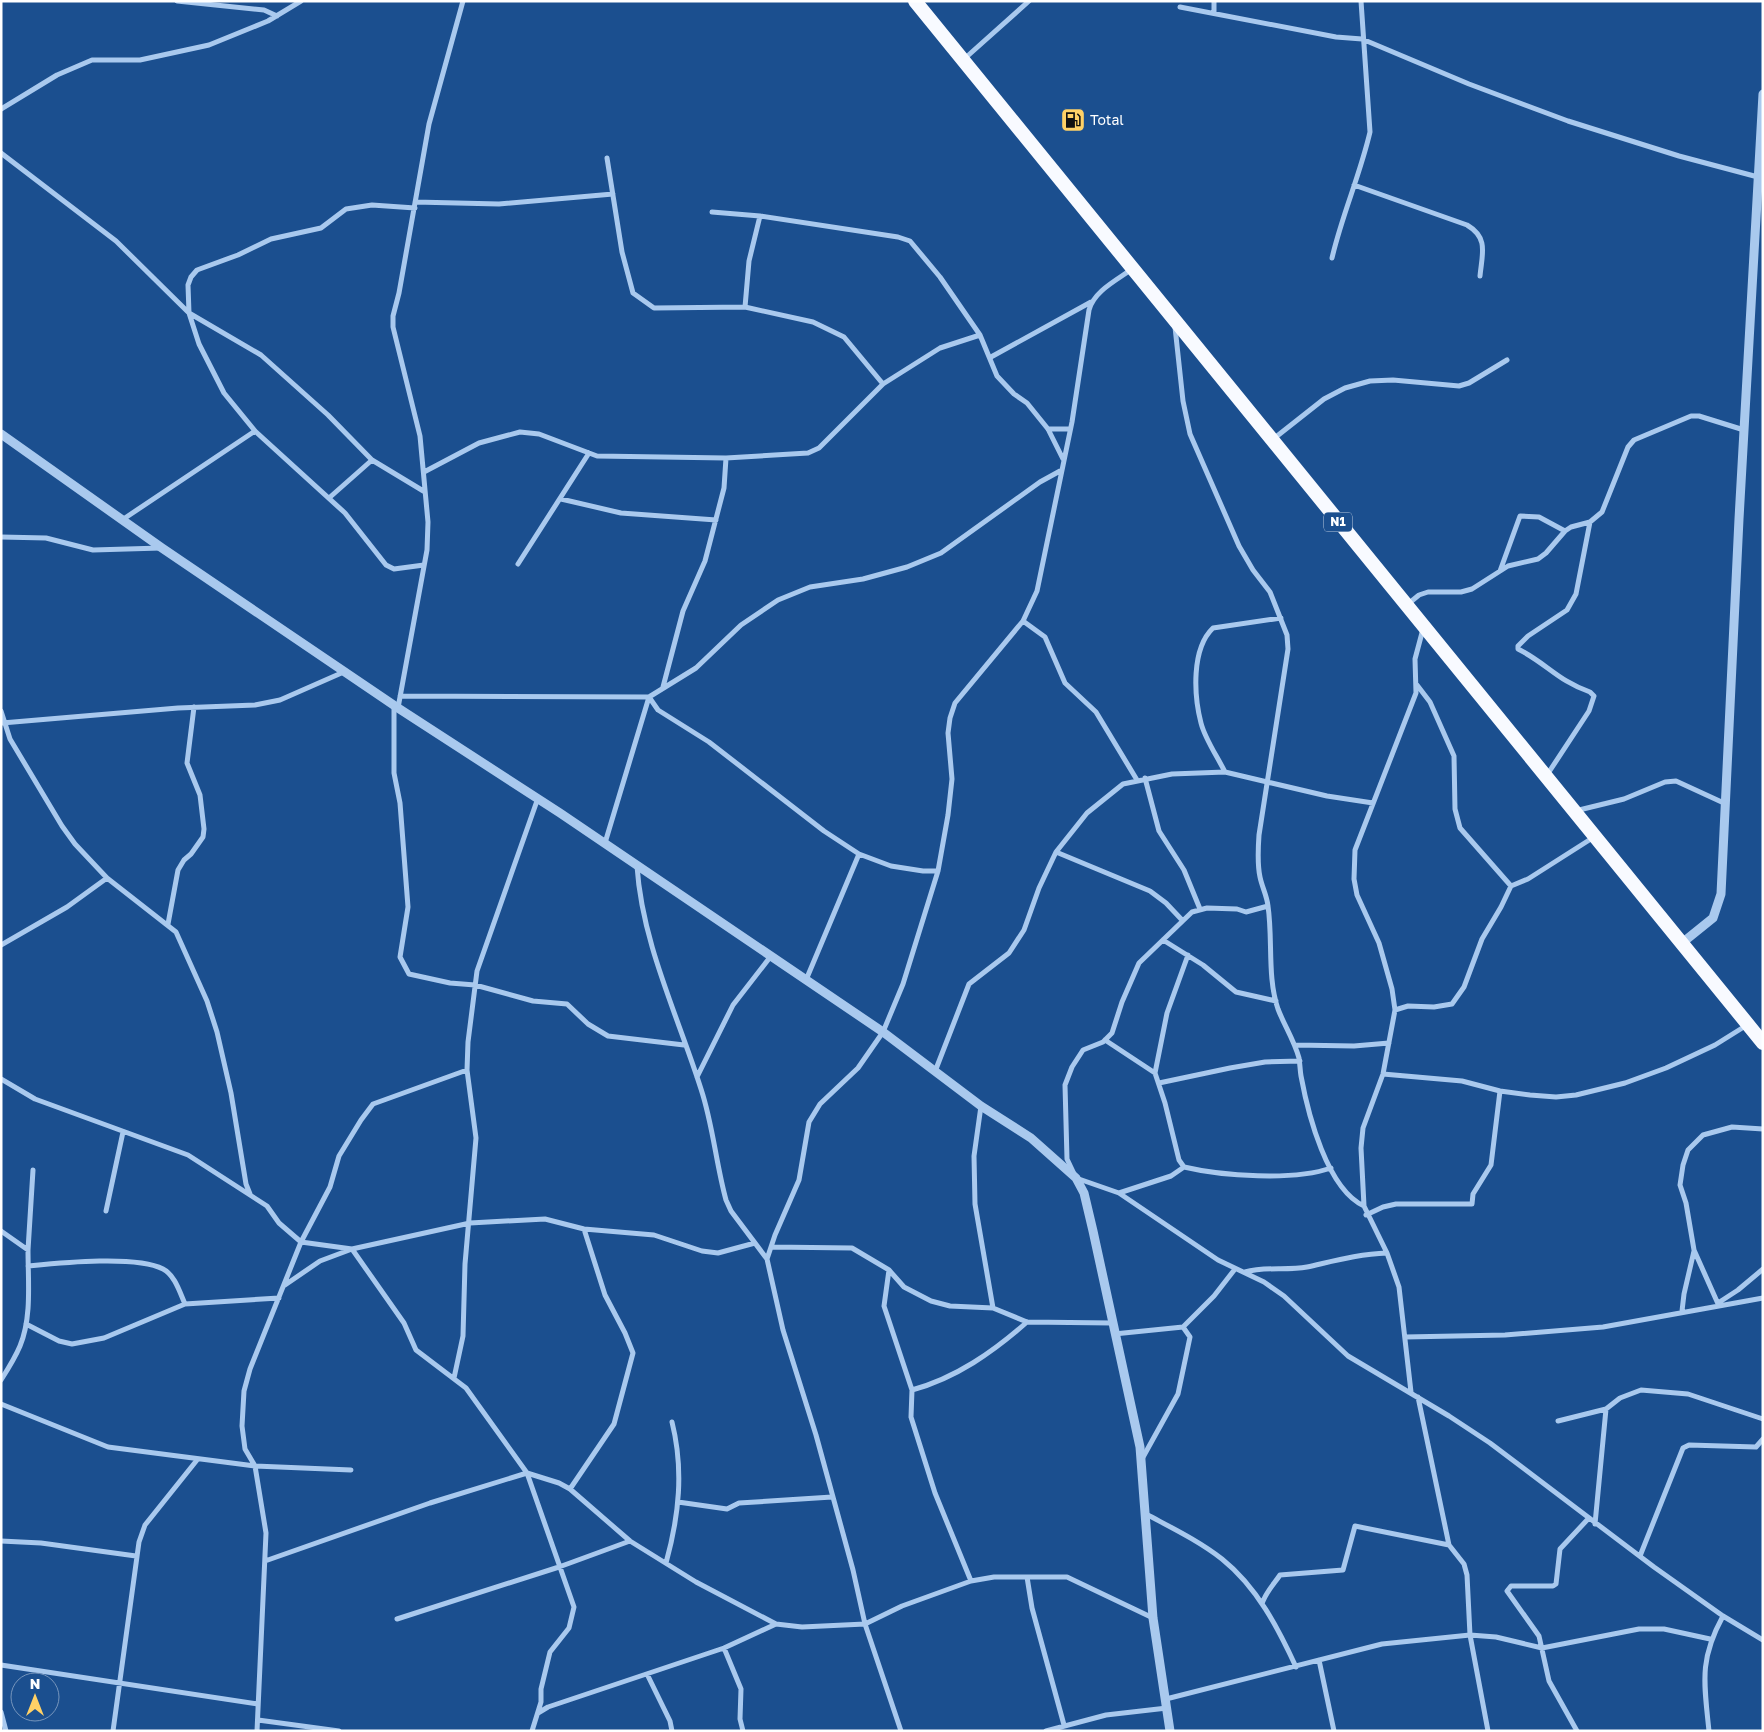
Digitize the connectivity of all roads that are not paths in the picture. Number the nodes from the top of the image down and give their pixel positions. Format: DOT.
graph roads {
  1 [pos="177,1"];
  2 [pos="301,1"];
  3 [pos="463,1"];
  4 [pos="915,1"];
  5 [pos="1029,1"];
  6 [pos="1214,1"];
  7 [pos="1361,1"];
  8 [pos="1180,7"];
  9 [pos="1214,13"];
  10 [pos="277,16"];
  11 [pos="1362,39"];
  12 [pos="963,60"];
  13 [pos="1763,94"];
  14 [pos="1,109"];
  15 [pos="1,153"];
  16 [pos="607,158"];
  17 [pos="1758,177"];
  18 [pos="1354,184"];
  19 [pos="612,194"];
  20 [pos="415,205"];
  21 [pos="712,212"];
  22 [pos="760,216"];
  23 [pos="1332,258"];
  24 [pos="1132,269"];
  25 [pos="1480,276"];
  26 [pos="1091,302"];
  27 [pos="745,306"];
  28 [pos="189,313"];
  29 [pos="1174,320"];
  30 [pos="980,334"];
  31 [pos="991,357"];
  32 [pos="1508,360"];
  33 [pos="882,384"];
  34 [pos="1048,429"];
  35 [pos="1070,429"];
  36 [pos="1744,430"];
  37 [pos="255,431"];
  38 [pos="1,434"];
  39 [pos="1272,440"];
  40 [pos="589,454"];
  41 [pos="726,458"];
  42 [pos="372,460"];
  43 [pos="1063,460"];
  44 [pos="1060,471"];
  45 [pos="424,472"];
  46 [pos="426,492"];
  47 [pos="329,498"];
  48 [pos="561,499"];
  49 [pos="122,520"];
  50 [pos="716,520"];
  51 [pos="1590,522"];
  52 [pos="1565,531"];
  53 [pos="1,537"];
  54 [pos="162,548"];
  55 [pos="518,564"];
  56 [pos="424,565"];
  57 [pos="1500,572"];
  58 [pos="1406,605"];
  59 [pos="1281,618"];
  60 [pos="1023,621"];
  61 [pos="1424,627"];
  62 [pos="346,671"];
  63 [pos="1417,684"];
  64 [pos="663,687"];
  65 [pos="400,696"];
  66 [pos="649,697"];
  67 [pos="396,706"];
  68 [pos="194,707"];
  69 [pos="1,711"];
  70 [pos="3,723"];
  71 [pos="1225,772"];
  72 [pos="1545,777"];
  73 [pos="1145,778"];
  74 [pos="1137,780"];
  75 [pos="1268,781"];
  76 [pos="538,798"];
  77 [pos="1373,803"];
  78 [pos="1726,804"];
  79 [pos="1572,812"];
  80 [pos="1594,837"];
  81 [pos="605,843"];
  82 [pos="1056,852"];
  83 [pos="859,854"];
  84 [pos="637,864"];
  85 [pos="938,871"];
  86 [pos="108,878"];
  87 [pos="1511,886"];
  88 [pos="1268,906"];
  89 [pos="1200,909"];
  90 [pos="1182,920"];
  91 [pos="168,924"];
  92 [pos="1163,940"];
  93 [pos="1682,943"];
  94 [pos="1,945"];
  95 [pos="1188,955"];
  96 [pos="771,956"];
  97 [pos="806,981"];
  98 [pos="475,985"];
  99 [pos="1276,1001"];
  100 [pos="1394,1010"];
  101 [pos="1748,1025"];
  102 [pos="883,1032"];
  103 [pos="1105,1040"];
  104 [pos="1389,1043"];
  105 [pos="1763,1043"];
  106 [pos="684,1045"];
  107 [pos="1295,1045"];
  108 [pos="1300,1061"];
  109 [pos="467,1070"];
  110 [pos="936,1070"];
  111 [pos="1155,1073"];
  112 [pos="1383,1074"];
  113 [pos="696,1076"];
  114 [pos="1,1079"];
  115 [pos="1159,1084"];
  116 [pos="1500,1091"];
  117 [pos="981,1106"];
  118 [pos="1763,1129"];
  119 [pos="123,1132"];
  120 [pos="1184,1167"];
  121 [pos="1331,1168"];
  122 [pos="33,1170"];
  123 [pos="1076,1178"];
  124 [pos="1119,1193"];
  125 [pos="251,1195"];
  126 [pos="1364,1206"];
  127 [pos="106,1211"];
  128 [pos="1366,1215"];
  129 [pos="470,1222"];
  130 [pos="584,1229"];
  131 [pos="1,1231"];
  132 [pos="301,1242"];
  133 [pos="755,1243"];
  134 [pos="771,1247"];
  135 [pos="352,1249"];
  136 [pos="28,1250"];
  137 [pos="1694,1250"];
  138 [pos="1387,1253"];
  139 [pos="767,1259"];
  140 [pos="28,1266"];
  141 [pos="1235,1269"];
  142 [pos="1763,1269"];
  143 [pos="889,1270"];
  144 [pos="1246,1272"];
  145 [pos="285,1285"];
  146 [pos="279,1298"];
  147 [pos="1763,1298"];
  148 [pos="185,1304"];
  149 [pos="1719,1305"];
  150 [pos="993,1308"];
  151 [pos="1682,1311"];
  152 [pos="1027,1322"];
  153 [pos="1112,1323"];
  154 [pos="26,1324"];
  155 [pos="1183,1327"];
  156 [pos="1114,1334"];
  157 [pos="1405,1337"];
  158 [pos="454,1378"];
  159 [pos="1,1380"];
  160 [pos="912,1390"];
  161 [pos="1411,1392"];
  162 [pos="1418,1397"];
  163 [pos="1,1404"];
  164 [pos="1606,1409"];
  165 [pos="1763,1419"];
  166 [pos="1558,1421"];
  167 [pos="672,1422"];
  168 [pos="1763,1439"];
  169 [pos="197,1460"];
  170 [pos="1141,1460"];
  171 [pos="255,1466"];
  172 [pos="351,1470"];
  173 [pos="527,1473"];
  174 [pos="570,1489"];
  175 [pos="832,1497"];
  176 [pos="678,1502"];
  177 [pos="1146,1514"];
  178 [pos="1588,1519"];
  179 [pos="1595,1524"];
  180 [pos="1,1541"];
  181 [pos="630,1541"];
  182 [pos="1449,1545"];
  183 [pos="136,1556"];
  184 [pos="1640,1556"];
  185 [pos="265,1561"];
  186 [pos="666,1563"];
  187 [pos="560,1567"];
  188 [pos="1027,1576"];
  189 [pos="971,1581"];
  190 [pos="1262,1604"];
  191 [pos="1723,1616"];
  192 [pos="1153,1618"];
  193 [pos="397,1619"];
  194 [pos="776,1624"];
  195 [pos="865,1624"];
  196 [pos="1470,1635"];
  197 [pos="1710,1639"];
  198 [pos="1763,1640"];
  199 [pos="724,1648"];
  200 [pos="1542,1648"];
  201 [pos="1318,1660"];
  202 [pos="1,1665"];
  203 [pos="1296,1667"];
  204 [pos="647,1674"];
  205 [pos="120,1683"];
  206 [pos="1167,1703"];
  207 [pos="258,1704"];
  208 [pos="1,1712"];
  209 [pos="538,1713"];
  210 [pos="258,1720"];
  211 [pos="1064,1725"];
  212 [pos="6,1731"];
  213 [pos="113,1731"];
  214 [pos="257,1731"];
  215 [pos="337,1731"];
  216 [pos="532,1731"];
  217 [pos="672,1731"];
  218 [pos="743,1731"];
  219 [pos="900,1731"];
  220 [pos="1046,1731"];
  221 [pos="1170,1731"];
  222 [pos="1334,1731"];
  223 [pos="1488,1731"];
  224 [pos="1577,1731"];
  225 [pos="1709,1731"];
  1 -- 10 [label="street"];
  2 -- 10 [label="street"];
  3 -- 20 [label="street"];
  4 -- 12 [label="highway, N1"];
  5 -- 12 [label="street"];
  6 -- 9 [label="street"];
  7 -- 11 [label="street"];
  8 -- 9 [label="street"];
  9 -- 11 [label="street"];
  10 -- 14 [label="street"];
  11 -- 17 [label="street"];
  11 -- 18 [label="street"];
  12 -- 24 [label="highway, N1"];
  13 -- 17 [label="street"];
  15 -- 28 [label="street"];
  16 -- 19 [label="street"];
  17 -- 36 [label="street"];
  18 -- 23 [label="street"];
  18 -- 25 [label="street"];
  19 -- 20 [label="street"];
  19 -- 27 [label="street"];
  20 -- 28 [label="street"];
  20 -- 45 [label="street"];
  21 -- 22 [label="street"];
  22 -- 27 [label="street"];
  22 -- 30 [label="street"];
  24 -- 26 [label="street"];
  24 -- 29 [label="highway, N1"];
  26 -- 31 [label="street"];
  26 -- 35 [label="street"];
  27 -- 33 [label="street"];
  28 -- 37 [label="street"];
  28 -- 42 [label="street"];
  29 -- 39 [label="highway, N1"];
  29 -- 59 [label="street"];
  30 -- 31 [label="street"];
  30 -- 33 [label="street"];
  31 -- 34 [label="street"];
  32 -- 39 [label="street"];
  33 -- 41 [label="street"];
  34 -- 35 [label="street"];
  34 -- 43 [label="street"];
  35 -- 43 [label="street"];
  36 -- 51 [label="street"];
  36 -- 78 [label="street"];
  37 -- 47 [label="street"];
  37 -- 49 [label="street"];
  38 -- 49 [label="street"];
  39 -- 58 [label="highway, N1"];
  40 -- 41 [label="street"];
  40 -- 45 [label="street"];
  40 -- 48 [label="street"];
  41 -- 50 [label="street"];
  42 -- 46 [label="street"];
  42 -- 47 [label="street"];
  43 -- 44 [label="street"];
  44 -- 60 [label="street"];
  44 -- 64 [label="street"];
  45 -- 46 [label="street"];
  46 -- 56 [label="street"];
  47 -- 56 [label="street"];
  48 -- 50 [label="street"];
  48 -- 55 [label="street"];
  49 -- 54 [label="street"];
  50 -- 64 [label="street"];
  51 -- 52 [label="street"];
  51 -- 72 [label="street"];
  52 -- 57 [label="street"];
  52 -- 57 [label="street"];
  53 -- 54 [label="street"];
  54 -- 62 [label="street"];
  56 -- 65 [label="street"];
  57 -- 58 [label="street"];
  58 -- 61 [label="highway, N1"];
  59 -- 71 [label="street"];
  59 -- 75 [label="street"];
  60 -- 74 [label="street"];
  60 -- 85 [label="street"];
  61 -- 63 [label="street"];
  61 -- 72 [label="highway, N1"];
  62 -- 67 [label="street"];
  62 -- 68 [label="street"];
  63 -- 77 [label="street"];
  63 -- 87 [label="street"];
  64 -- 66 [label="street"];
  65 -- 66 [label="street"];
  65 -- 67 [label="street"];
  66 -- 81 [label="street"];
  66 -- 83 [label="street"];
  67 -- 76 [label="street"];
  67 -- 98 [label="street"];
  68 -- 70 [label="street"];
  68 -- 91 [label="street"];
  69 -- 70 [label="street"];
  70 -- 86 [label="street"];
  71 -- 73 [label="street"];
  71 -- 75 [label="street"];
  72 -- 79 [label="highway, N1"];
  73 -- 74 [label="street"];
  73 -- 89 [label="street"];
  74 -- 82 [label="street"];
  75 -- 77 [label="street"];
  75 -- 88 [label="street"];
  76 -- 81 [label="street"];
  76 -- 98 [label="street"];
  77 -- 100 [label="street"];
  78 -- 79 [label="street"];
  78 -- 93 [label="street"];
  79 -- 80 [label="highway, N1"];
  80 -- 87 [label="street"];
  80 -- 93 [label="highway, N1"];
  81 -- 84 [label="street"];
  82 -- 90 [label="street"];
  82 -- 110 [label="street"];
  83 -- 85 [label="street"];
  83 -- 97 [label="street"];
  84 -- 96 [label="street"];
  84 -- 106 [label="street"];
  85 -- 102 [label="street"];
  86 -- 91 [label="street"];
  86 -- 94 [label="street"];
  87 -- 100 [label="street"];
  88 -- 89 [label="street"];
  88 -- 99 [label="street"];
  89 -- 90 [label="street"];
  90 -- 92 [label="street"];
  91 -- 125 [label="street"];
  92 -- 95 [label="street"];
  92 -- 103 [label="street"];
  93 -- 101 [label="highway, N1"];
  95 -- 99 [label="street"];
  95 -- 111 [label="street"];
  96 -- 97 [label="street"];
  96 -- 113 [label="street"];
  97 -- 102 [label="street"];
  98 -- 106 [label="street"];
  98 -- 109 [label="street"];
  99 -- 107 [label="street"];
  100 -- 104 [label="street"];
  101 -- 105 [label="highway, N1"];
  101 -- 116 [label="street"];
  102 -- 110 [label="street"];
  102 -- 134 [label="street"];
  103 -- 111 [label="street"];
  103 -- 123 [label="street"];
  104 -- 107 [label="street"];
  104 -- 112 [label="street"];
  106 -- 113 [label="street"];
  107 -- 108 [label="street"];
  108 -- 115 [label="street"];
  108 -- 121 [label="street"];
  109 -- 129 [label="street"];
  109 -- 132 [label="street"];
  110 -- 117 [label="street"];
  111 -- 115 [label="street"];
  112 -- 116 [label="street"];
  112 -- 126 [label="street"];
  113 -- 133 [label="street"];
  114 -- 119 [label="street"];
  115 -- 120 [label="street"];
  116 -- 128 [label="street"];
  117 -- 123 [label="street"];
  117 -- 150 [label="street"];
  118 -- 137 [label="street"];
  119 -- 125 [label="street"];
  119 -- 127 [label="street"];
  120 -- 121 [label="street"];
  120 -- 124 [label="street"];
  121 -- 126 [label="street"];
  122 -- 136 [label="street"];
  123 -- 124 [label="street"];
  123 -- 153 [label="street"];
  124 -- 141 [label="street"];
  125 -- 132 [label="street"];
  126 -- 128 [label="street"];
  128 -- 138 [label="street"];
  129 -- 130 [label="street"];
  129 -- 135 [label="street"];
  129 -- 158 [label="street"];
  130 -- 133 [label="street"];
  130 -- 174 [label="street"];
  131 -- 136 [label="street"];
  132 -- 135 [label="street"];
  132 -- 145 [label="street"];
  133 -- 139 [label="street"];
  134 -- 139 [label="street"];
  134 -- 143 [label="street"];
  135 -- 145 [label="street"];
  135 -- 158 [label="street"];
  136 -- 140 [label="street"];
  137 -- 149 [label="street"];
  137 -- 151 [label="street"];
  138 -- 144 [label="street"];
  138 -- 157 [label="street"];
  139 -- 175 [label="street"];
  140 -- 148 [label="street"];
  140 -- 154 [label="street"];
  141 -- 144 [label="street"];
  141 -- 155 [label="street"];
  142 -- 149 [label="street"];
  143 -- 150 [label="street"];
  143 -- 160 [label="street"];
  144 -- 161 [label="street"];
  145 -- 146 [label="street"];
  146 -- 148 [label="street"];
  146 -- 171 [label="street"];
  147 -- 149 [label="street"];
  148 -- 154 [label="street"];
  149 -- 151 [label="street"];
  150 -- 152 [label="street"];
  151 -- 157 [label="street"];
  152 -- 153 [label="street"];
  152 -- 160 [label="street"];
  153 -- 156 [label="street"];
  154 -- 159 [label="street"];
  155 -- 156 [label="street"];
  155 -- 170 [label="street"];
  156 -- 170 [label="street"];
  157 -- 161 [label="street"];
  158 -- 173 [label="street"];
  160 -- 189 [label="street"];
  161 -- 162 [label="street"];
  162 -- 178 [label="street"];
  162 -- 182 [label="street"];
  163 -- 169 [label="street"];
  164 -- 165 [label="street"];
  164 -- 166 [label="street"];
  164 -- 179 [label="street"];
  167 -- 176 [label="street"];
  168 -- 184 [label="street"];
  169 -- 171 [label="street"];
  169 -- 183 [label="street"];
  170 -- 177 [label="street"];
  171 -- 172 [label="street"];
  171 -- 185 [label="street"];
  173 -- 174 [label="street"];
  173 -- 185 [label="street"];
  173 -- 187 [label="street"];
  174 -- 181 [label="street"];
  175 -- 176 [label="street"];
  175 -- 195 [label="street"];
  176 -- 186 [label="street"];
  177 -- 190 [label="street"];
  177 -- 192 [label="street"];
  178 -- 179 [label="street"];
  178 -- 200 [label="street"];
  179 -- 184 [label="street"];
  180 -- 183 [label="street"];
  181 -- 186 [label="street"];
  181 -- 187 [label="street"];
  182 -- 190 [label="street"];
  182 -- 196 [label="street"];
  183 -- 205 [label="street"];
  184 -- 191 [label="street"];
  185 -- 207 [label="street"];
  186 -- 194 [label="street"];
  187 -- 193 [label="street"];
  187 -- 209 [label="street"];
  188 -- 189 [label="street"];
  188 -- 192 [label="street"];
  188 -- 211 [label="street"];
  189 -- 195 [label="street"];
  190 -- 203 [label="street"];
  191 -- 197 [label="street"];
  191 -- 198 [label="street"];
  192 -- 206 [label="street"];
  194 -- 195 [label="street"];
  194 -- 199 [label="street"];
  195 -- 219 [label="street"];
  196 -- 200 [label="street"];
  196 -- 201 [label="street"];
  196 -- 223 [label="street"];
  197 -- 200 [label="street"];
  197 -- 225 [label="street"];
  199 -- 204 [label="street"];
  199 -- 218 [label="street"];
  200 -- 224 [label="street"];
  201 -- 203 [label="street"];
  201 -- 222 [label="street"];
  202 -- 205 [label="street"];
  203 -- 206 [label="street"];
  204 -- 209 [label="street"];
  204 -- 217 [label="street"];
  205 -- 207 [label="street"];
  205 -- 213 [label="street"];
  206 -- 211 [label="street"];
  206 -- 221 [label="street"];
  207 -- 210 [label="street"];
  208 -- 212 [label="street"];
  209 -- 216 [label="street"];
  210 -- 214 [label="street"];
  210 -- 215 [label="street"];
  211 -- 220 [label="street"];
}
